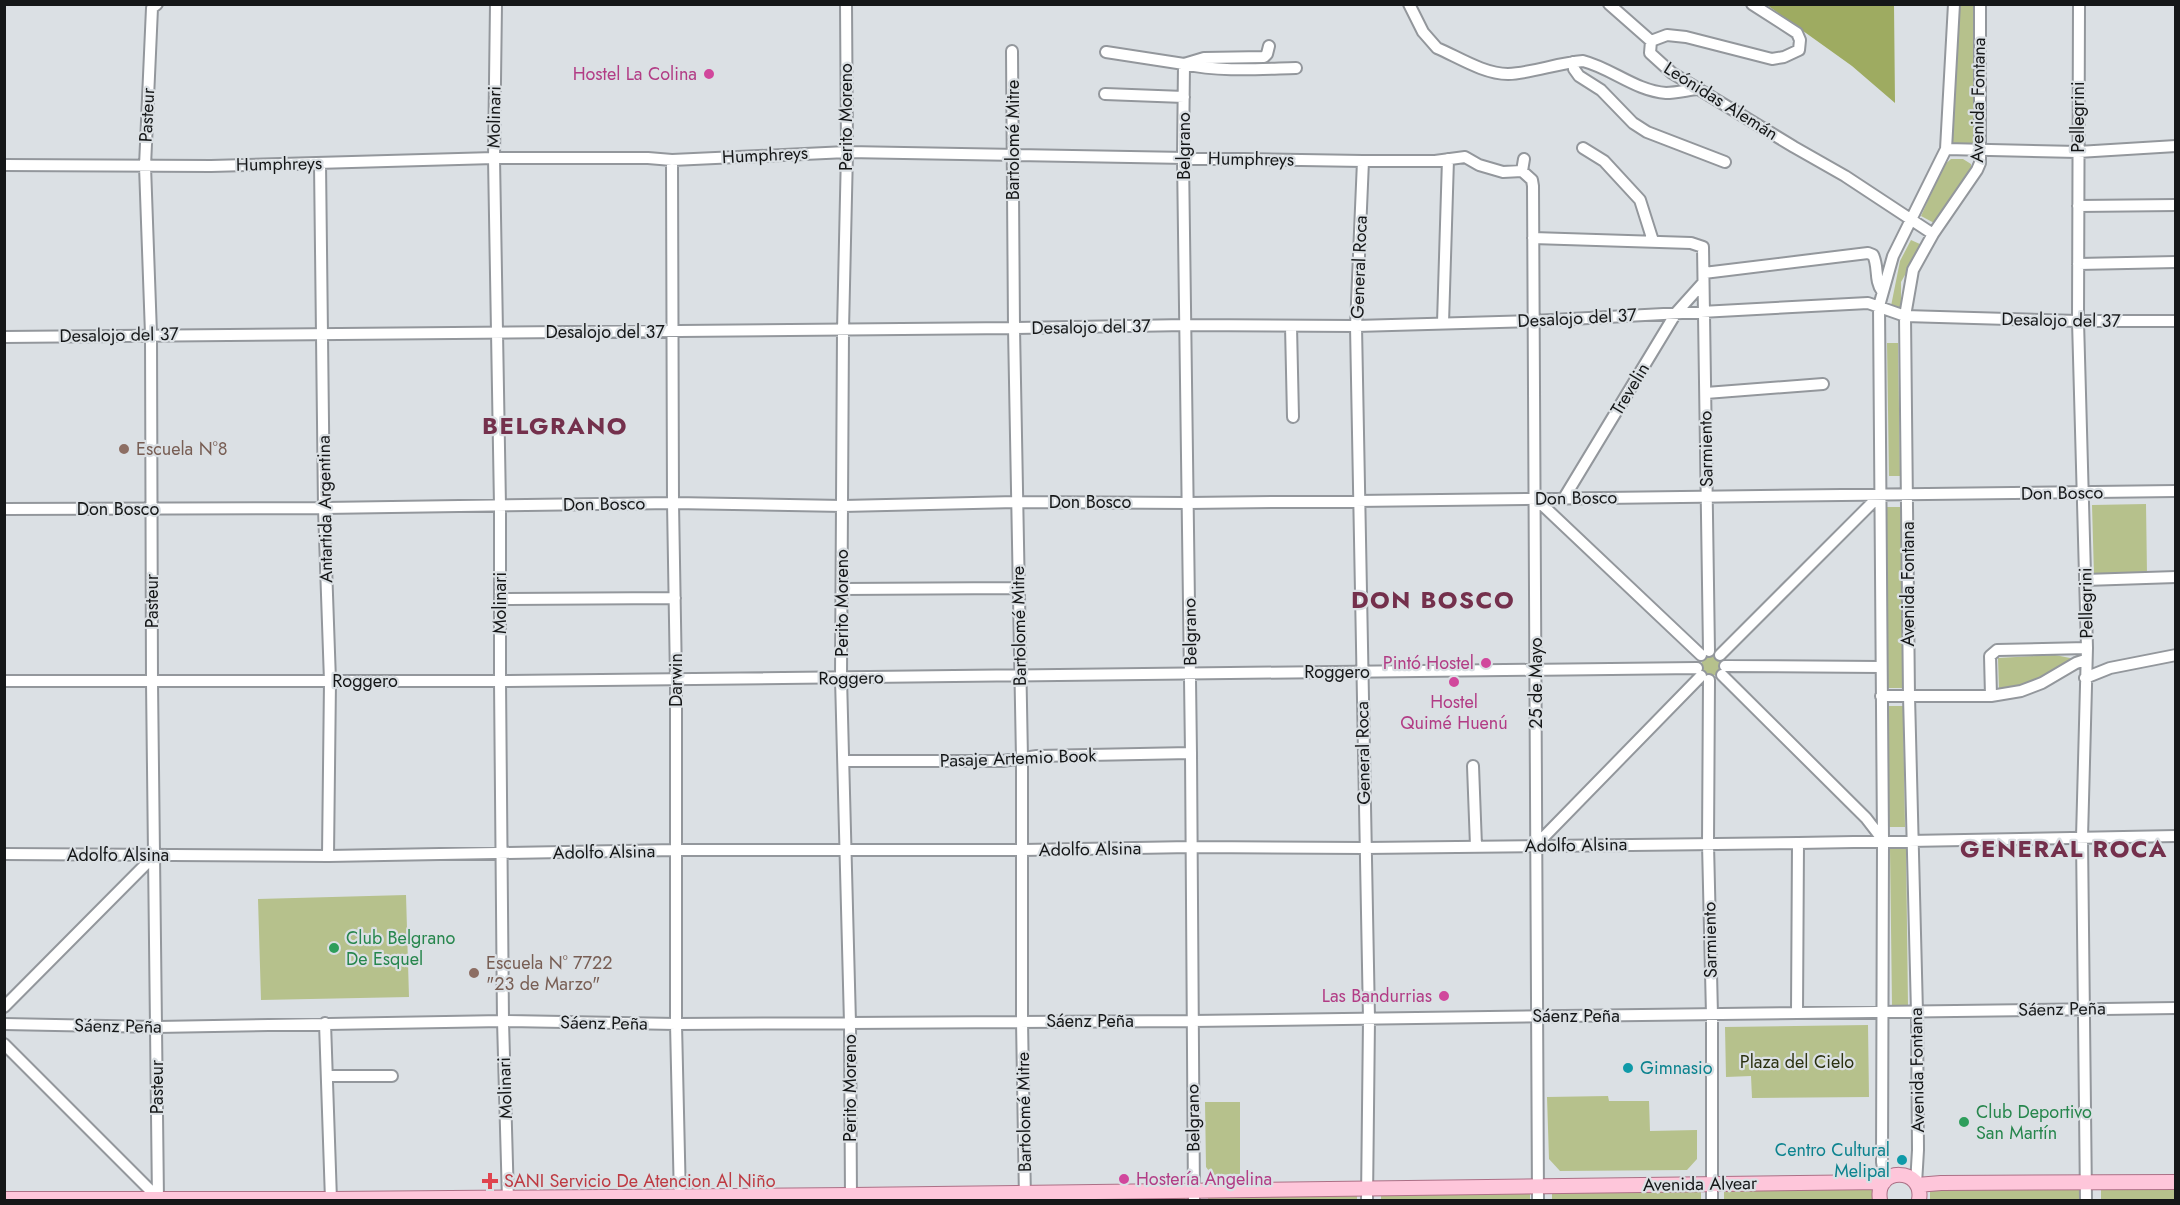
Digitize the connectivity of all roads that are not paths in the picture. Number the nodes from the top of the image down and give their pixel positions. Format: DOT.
graph roads {
  1 [pos="496,4"];
  2 [pos="846,4"];
  3 [pos="1409,4"];
  4 [pos="1609,4"];
  5 [pos="1752,4"];
  6 [pos="1954,4"];
  7 [pos="1980,4"];
  8 [pos="2079,4"];
  9 [pos="152,6"];
  10 [pos="1651,41"];
  11 [pos="1269,46"];
  12 [pos="1012,51"];
  13 [pos="1106,52"];
  14 [pos="1573,62"];
  15 [pos="1184,64"];
  16 [pos="1296,68"];
  17 [pos="1699,89"];
  18 [pos="1105,94"];
  19 [pos="1184,97"];
  20 [pos="2175,146"];
  21 [pos="1583,148"];
  22 [pos="1946,149"];
  23 [pos="1980,151"];
  24 [pos="847,152"];
  25 [pos="2078,152"];
  26 [pos="1013,154"];
  27 [pos="494,158"];
  28 [pos="1183,158"];
  29 [pos="1448,159"];
  30 [pos="1524,159"];
  31 [pos="672,160"];
  32 [pos="1363,162"];
  33 [pos="1725,162"];
  34 [pos="320,163"];
  35 [pos="4,165"];
  36 [pos="145,166"];
  37 [pos="1522,171"];
  38 [pos="2175,204"];
  39 [pos="2078,206"];
  40 [pos="1911,219"];
  41 [pos="1933,234"];
  42 [pos="1533,238"];
  43 [pos="1653,241"];
  44 [pos="2175,262"];
  45 [pos="2078,264"];
  46 [pos="1703,278"];
  47 [pos="1882,291"];
  48 [pos="1879,306"];
  49 [pos="1703,311"];
  50 [pos="1677,313"];
  51 [pos="1905,316"];
  52 [pos="1533,321"];
  53 [pos="2078,321"];
  54 [pos="2175,321"];
  55 [pos="1443,323"];
  56 [pos="1186,325"];
  57 [pos="1291,326"];
  58 [pos="1356,326"];
  59 [pos="1014,328"];
  60 [pos="843,330"];
  61 [pos="496,332"];
  62 [pos="673,332"];
  63 [pos="151,334"];
  64 [pos="323,334"];
  65 [pos="4,337"];
  66 [pos="1823,384"];
  67 [pos="1706,393"];
  68 [pos="1293,417"];
  69 [pos="2175,491"];
  70 [pos="2084,492"];
  71 [pos="1881,494"];
  72 [pos="1907,495"];
  73 [pos="1707,496"];
  74 [pos="1535,498"];
  75 [pos="1563,498"];
  76 [pos="1360,500"];
  77 [pos="1016,502"];
  78 [pos="673,503"];
  79 [pos="1188,503"];
  80 [pos="500,506"];
  81 [pos="843,506"];
  82 [pos="324,508"];
  83 [pos="4,509"];
  84 [pos="152,509"];
  85 [pos="2175,577"];
  86 [pos="2085,580"];
  87 [pos="1019,588"];
  88 [pos="842,589"];
  89 [pos="675,598"];
  90 [pos="501,599"];
  91 [pos="2087,648"];
  92 [pos="1705,653"];
  93 [pos="1720,655"];
  94 [pos="2175,655"];
  95 [pos="2085,660"];
  96 [pos="1881,667"];
  97 [pos="1536,671"];
  98 [pos="1724,671"];
  99 [pos="1190,672"];
  100 [pos="1362,672"];
  101 [pos="1021,674"];
  102 [pos="1702,675"];
  103 [pos="841,678"];
  104 [pos="2085,678"];
  105 [pos="676,679"];
  106 [pos="4,681"];
  107 [pos="330,681"];
  108 [pos="500,681"];
  109 [pos="152,682"];
  110 [pos="1881,696"];
  111 [pos="1909,696"];
  112 [pos="1991,696"];
  113 [pos="1191,753"];
  114 [pos="1022,758"];
  115 [pos="844,761"];
  116 [pos="1473,766"];
  117 [pos="2175,836"];
  118 [pos="2082,838"];
  119 [pos="1883,840"];
  120 [pos="1913,840"];
  121 [pos="1798,843"];
  122 [pos="1708,844"];
  123 [pos="1536,845"];
  124 [pos="1191,846"];
  125 [pos="1476,846"];
  126 [pos="1365,848"];
  127 [pos="846,849"];
  128 [pos="676,850"];
  129 [pos="1023,850"];
  130 [pos="4,854"];
  131 [pos="502,854"];
  132 [pos="155,855"];
  133 [pos="328,856"];
  134 [pos="4,1007"];
  135 [pos="2175,1008"];
  136 [pos="2085,1009"];
  137 [pos="1797,1012"];
  138 [pos="1883,1012"];
  139 [pos="1917,1012"];
  140 [pos="1712,1015"];
  141 [pos="1537,1016"];
  142 [pos="1369,1019"];
  143 [pos="503,1021"];
  144 [pos="1022,1021"];
  145 [pos="1192,1021"];
  146 [pos="325,1023"];
  147 [pos="850,1023"];
  148 [pos="4,1024"];
  149 [pos="676,1024"];
  150 [pos="157,1027"];
  151 [pos="4,1044"];
  152 [pos="327,1076"];
  153 [pos="392,1076"];
  154 [pos="1884,1181"];
  155 [pos="2086,1181"];
  156 [pos="2175,1182"];
  157 [pos="1711,1183"];
  158 [pos="1917,1184"];
  159 [pos="1538,1194"];
  160 [pos="1194,1195"];
  161 [pos="1367,1195"];
  162 [pos="1025,1196"];
  163 [pos="680,1198"];
  164 [pos="851,1198"];
  165 [pos="158,1199"];
  166 [pos="508,1199"];
  167 [pos="4,1200"];
  168 [pos="331,1200"];
  169 [pos="1712,1200"];
  170 [pos="1880,1200"];
  171 [pos="1919,1200"];
  172 [pos="2086,1200"];
  1 -- 27 [label="street, Molinari"];
  2 -- 24 [label="street, Perito Moreno"];
  3 -- 14 [label="street"];
  4 -- 10 [label="street"];
  5 -- 10 [label="street, Leónidas Alemán"];
  6 -- 22 [label="street, Avenida Fontana"];
  7 -- 23 [label="street, Avenida Fontana"];
  8 -- 25 [label="street, Pellegrini"];
  9 -- 36 [label="street, Pasteur"];
  10 -- 17 [label="street, Leónidas Alemán"];
  11 -- 15 [label="street"];
  12 -- 26 [label="street, Bartolomé Mitre"];
  13 -- 15 [label="street"];
  14 -- 17 [label="street"];
  14 -- 33 [label="street"];
  15 -- 16 [label="street"];
  15 -- 19 [label="street, Belgrano"];
  17 -- 40 [label="street, Leónidas Alemán"];
  18 -- 19 [label="street"];
  19 -- 28 [label="street, Belgrano"];
  20 -- 25 [label="street"];
  21 -- 43 [label="street"];
  22 -- 23 [label="street"];
  22 -- 40 [label="street, Avenida Fontana"];
  23 -- 25 [label="street"];
  23 -- 41 [label="street, Avenida Fontana"];
  24 -- 26 [label="street, Humphreys"];
  24 -- 31 [label="street, Humphreys"];
  24 -- 60 [label="street, Perito Moreno"];
  25 -- 39 [label="street, Pellegrini"];
  26 -- 28 [label="street, Humphreys"];
  26 -- 59 [label="street, Bartolomé Mitre"];
  27 -- 31 [label="street, Humphreys"];
  27 -- 34 [label="street, Humphreys"];
  27 -- 61 [label="street, Molinari"];
  28 -- 32 [label="street, Humphreys"];
  28 -- 56 [label="street, Belgrano"];
  29 -- 32 [label="street, Humphreys"];
  29 -- 37 [label="street, Humphreys"];
  29 -- 55 [label="street"];
  30 -- 37 [label="street"];
  31 -- 62 [label="street, Darwin"];
  32 -- 58 [label="street, General Roca"];
  34 -- 36 [label="street, Humphreys"];
  34 -- 64 [label="street, Antartida Argentina"];
  35 -- 36 [label="street, Humphreys"];
  36 -- 63 [label="street, Pasteur"];
  37 -- 42 [label="street, 25 de Mayo"];
  38 -- 39 [label="street"];
  39 -- 45 [label="street, Pellegrini"];
  40 -- 41 [label="street, Leónidas Alemán"];
  40 -- 47 [label="street, Avenida Fontana"];
  41 -- 51 [label="street, Avenida Fontana"];
  42 -- 43 [label="street"];
  42 -- 52 [label="street, 25 de Mayo"];
  43 -- 46 [label="street, Sarmiento"];
  44 -- 45 [label="street"];
  45 -- 53 [label="street, Pellegrini"];
  46 -- 47 [label="street"];
  46 -- 49 [label="street, Sarmiento"];
  46 -- 50 [label="street, Trevelin"];
  47 -- 48 [label="street, Avenida Fontana"];
  48 -- 49 [label="street, Desalojo del 37"];
  48 -- 51 [label="street, Desalojo del 37"];
  48 -- 71 [label="street, Avenida Fontana"];
  49 -- 50 [label="street, Desalojo del 37"];
  49 -- 67 [label="street, Sarmiento"];
  50 -- 52 [label="street, Desalojo del 37"];
  50 -- 75 [label="street, Trevelin"];
  51 -- 53 [label="street, Desalojo del 37"];
  51 -- 72 [label="street, Avenida Fontana"];
  52 -- 55 [label="street, Desalojo del 37"];
  52 -- 74 [label="street, 25 de Mayo"];
  53 -- 54 [label="street, Desalojo del 37"];
  53 -- 70 [label="street, Pellegrini"];
  55 -- 58 [label="street, Desalojo del 37"];
  56 -- 57 [label="street, Desalojo del 37"];
  56 -- 59 [label="street, Desalojo del 37"];
  56 -- 79 [label="street, Belgrano"];
  57 -- 58 [label="street, Desalojo del 37"];
  57 -- 68 [label="street"];
  58 -- 76 [label="street, General Roca"];
  59 -- 60 [label="street, Desalojo del 37"];
  59 -- 77 [label="street, Bartolomé Mitre"];
  60 -- 62 [label="street, Desalojo del 37"];
  60 -- 81 [label="street, Perito Moreno"];
  61 -- 62 [label="street, Desalojo del 37"];
  61 -- 64 [label="street, Desalojo del 37"];
  61 -- 80 [label="street, Molinari"];
  62 -- 78 [label="street, Darwin"];
  63 -- 64 [label="street, Desalojo del 37"];
  63 -- 65 [label="street, Desalojo del 37"];
  63 -- 84 [label="street, Pasteur"];
  64 -- 82 [label="street, Antartida Argentina"];
  66 -- 67 [label="street"];
  67 -- 73 [label="street, Sarmiento"];
  69 -- 70 [label="street, Don Bosco"];
  70 -- 72 [label="street, Don Bosco"];
  70 -- 86 [label="street, Pellegrini"];
  71 -- 72 [label="street, Don Bosco"];
  71 -- 73 [label="street, Don Bosco"];
  71 -- 93 [label="street"];
  71 -- 96 [label="street, Avenida Fontana"];
  72 -- 111 [label="street, Avenida Fontana"];
  73 -- 75 [label="street, Don Bosco"];
  73 -- 92 [label="street, Sarmiento"];
  74 -- 75 [label="street, Don Bosco"];
  74 -- 76 [label="street, Don Bosco"];
  74 -- 92 [label="street"];
  74 -- 97 [label="street, 25 de Mayo"];
  76 -- 79 [label="street, Don Bosco"];
  76 -- 100 [label="street, General Roca"];
  77 -- 79 [label="street, Don Bosco"];
  77 -- 81 [label="street, Don Bosco"];
  77 -- 87 [label="street, Bartolomé Mitre"];
  78 -- 80 [label="street, Don Bosco"];
  78 -- 81 [label="street, Don Bosco"];
  78 -- 89 [label="street, Darwin"];
  79 -- 99 [label="street, Belgrano"];
  80 -- 82 [label="street, Don Bosco"];
  80 -- 90 [label="street, Molinari"];
  81 -- 88 [label="street, Perito Moreno"];
  82 -- 84 [label="street, Don Bosco"];
  82 -- 107 [label="street, Antartida Argentina"];
  83 -- 84 [label="street, Don Bosco"];
  84 -- 109 [label="street, Pasteur"];
  85 -- 86 [label="street"];
  86 -- 91 [label="street, Pellegrini"];
  87 -- 88 [label="street"];
  87 -- 101 [label="street, Bartolomé Mitre"];
  88 -- 103 [label="street, Perito Moreno"];
  89 -- 90 [label="street"];
  89 -- 105 [label="street, Darwin"];
  90 -- 108 [label="street, Molinari"];
  91 -- 95 [label="street, Pellegrini"];
  91 -- 112 [label="street"];
  92 -- 93 [label="street"];
  92 -- 102 [label="street, Sarmiento"];
  93 -- 98 [label="street"];
  94 -- 104 [label="street"];
  95 -- 104 [label="street, Pellegrini"];
  95 -- 112 [label="street"];
  96 -- 98 [label="street"];
  96 -- 110 [label="street, Avenida Fontana"];
  97 -- 100 [label="street, Roggero"];
  97 -- 102 [label="street, Roggero"];
  97 -- 123 [label="street, 25 de Mayo"];
  98 -- 102 [label="street"];
  98 -- 119 [label="street"];
  99 -- 100 [label="street, Roggero"];
  99 -- 101 [label="street, Roggero"];
  99 -- 113 [label="street, Belgrano"];
  100 -- 126 [label="street, General Roca"];
  101 -- 103 [label="street, Roggero"];
  101 -- 114 [label="street, Bartolomé Mitre"];
  102 -- 122 [label="street, Sarmiento"];
  102 -- 123 [label="street"];
  103 -- 105 [label="street, Roggero"];
  103 -- 115 [label="street, Perito Moreno"];
  104 -- 118 [label="street, Pellegrini"];
  105 -- 108 [label="street, Roggero"];
  105 -- 128 [label="street, Darwin"];
  106 -- 109 [label="street, Roggero"];
  107 -- 108 [label="street, Roggero"];
  107 -- 109 [label="street, Roggero"];
  107 -- 133 [label="street, Antartida Argentina"];
  108 -- 131 [label="street, Molinari"];
  109 -- 132 [label="street, Pasteur"];
  110 -- 111 [label="street"];
  110 -- 119 [label="street, Avenida Fontana"];
  111 -- 112 [label="street"];
  111 -- 120 [label="street, Avenida Fontana"];
  113 -- 114 [label="street, Pasaje Artemio Book"];
  113 -- 124 [label="street, Belgrano"];
  114 -- 115 [label="street, Pasaje Artemio Book"];
  114 -- 129 [label="street, Bartolomé Mitre"];
  115 -- 127 [label="street, Perito Moreno"];
  116 -- 125 [label="street"];
  117 -- 118 [label="street, Adolfo Alsina"];
  118 -- 120 [label="street, Adolfo Alsina"];
  118 -- 136 [label="street, Pellegrini"];
  119 -- 120 [label="street, Adolfo Alsina"];
  119 -- 121 [label="street, Adolfo Alsina"];
  119 -- 138 [label="street, Avenida Fontana"];
  120 -- 139 [label="street, Avenida Fontana"];
  121 -- 122 [label="street, Adolfo Alsina"];
  121 -- 137 [label="street"];
  122 -- 123 [label="street, Adolfo Alsina"];
  122 -- 140 [label="street, Sarmiento"];
  123 -- 125 [label="street, Adolfo Alsina"];
  123 -- 141 [label="street, 25 de Mayo"];
  124 -- 126 [label="street, Adolfo Alsina"];
  124 -- 129 [label="street, Adolfo Alsina"];
  124 -- 145 [label="street, Belgrano"];
  125 -- 126 [label="street, Adolfo Alsina"];
  126 -- 142 [label="street, General Roca"];
  127 -- 128 [label="street, Adolfo Alsina"];
  127 -- 129 [label="street, Adolfo Alsina"];
  127 -- 147 [label="street, Perito Moreno"];
  128 -- 131 [label="street, Adolfo Alsina"];
  128 -- 149 [label="street, Darwin"];
  129 -- 144 [label="street, Bartolomé Mitre"];
  130 -- 132 [label="street, Adolfo Alsina"];
  131 -- 133 [label="street, Adolfo Alsina"];
  131 -- 143 [label="street, Molinari"];
  132 -- 133 [label="street, Adolfo Alsina"];
  132 -- 134 [label="street"];
  132 -- 150 [label="street, Pasteur"];
  135 -- 136 [label="street, Sáenz Peña"];
  136 -- 139 [label="street, Sáenz Peña"];
  136 -- 155 [label="street, Pellegrini"];
  137 -- 138 [label="street, Sáenz Peña"];
  137 -- 140 [label="street, Sáenz Peña"];
  138 -- 139 [label="street, Sáenz Peña"];
  138 -- 154 [label="street, Avenida Fontana"];
  139 -- 158 [label="street, Avenida Fontana"];
  140 -- 141 [label="street, Sáenz Peña"];
  140 -- 157 [label="street, Sarmiento"];
  141 -- 142 [label="street, Sáenz Peña"];
  141 -- 159 [label="street, 25 de Mayo"];
  142 -- 145 [label="street, Sáenz Peña"];
  142 -- 161 [label="street, General Roca"];
  143 -- 146 [label="street, Sáenz Peña"];
  143 -- 149 [label="street, Sáenz Peña"];
  143 -- 166 [label="street, Molinari"];
  144 -- 145 [label="street, Sáenz Peña"];
  144 -- 147 [label="street, Sáenz Peña"];
  144 -- 162 [label="street, Bartolomé Mitre"];
  145 -- 160 [label="street, Belgrano"];
  146 -- 150 [label="street, Sáenz Peña"];
  146 -- 152 [label="street"];
  147 -- 149 [label="street, Sáenz Peña"];
  147 -- 164 [label="street, Perito Moreno"];
  148 -- 150 [label="street, Sáenz Peña"];
  149 -- 163 [label="street, Darwin"];
  150 -- 165 [label="street, Pasteur"];
  151 -- 165 [label="street"];
  152 -- 153 [label="street"];
  152 -- 168 [label="street"];
  154 -- 157 [label="main road, Avenida Alvear"];
  154 -- 158 [label="main road, Avenida Alvear"];
  154 -- 170 [label="main road"];
  155 -- 156 [label="main road"];
  155 -- 158 [label="main road"];
  155 -- 172 [label="street, Pellegrini"];
  157 -- 159 [label="main road, Avenida Alvear"];
  157 -- 169 [label="street, Sarmiento"];
  158 -- 171 [label="main road"];
  159 -- 161 [label="main road, Avenida Alvear"];
  160 -- 161 [label="main road, Avenida Alvear"];
  160 -- 162 [label="main road, Avenida Alvear"];
  162 -- 164 [label="main road, Avenida Alvear"];
  163 -- 164 [label="main road, Avenida Alvear"];
  163 -- 166 [label="main road, Avenida Alvear"];
  165 -- 167 [label="main road, Avenida Alvear"];
  165 -- 168 [label="main road, Avenida Alvear"];
  166 -- 168 [label="main road, Avenida Alvear"];
}
